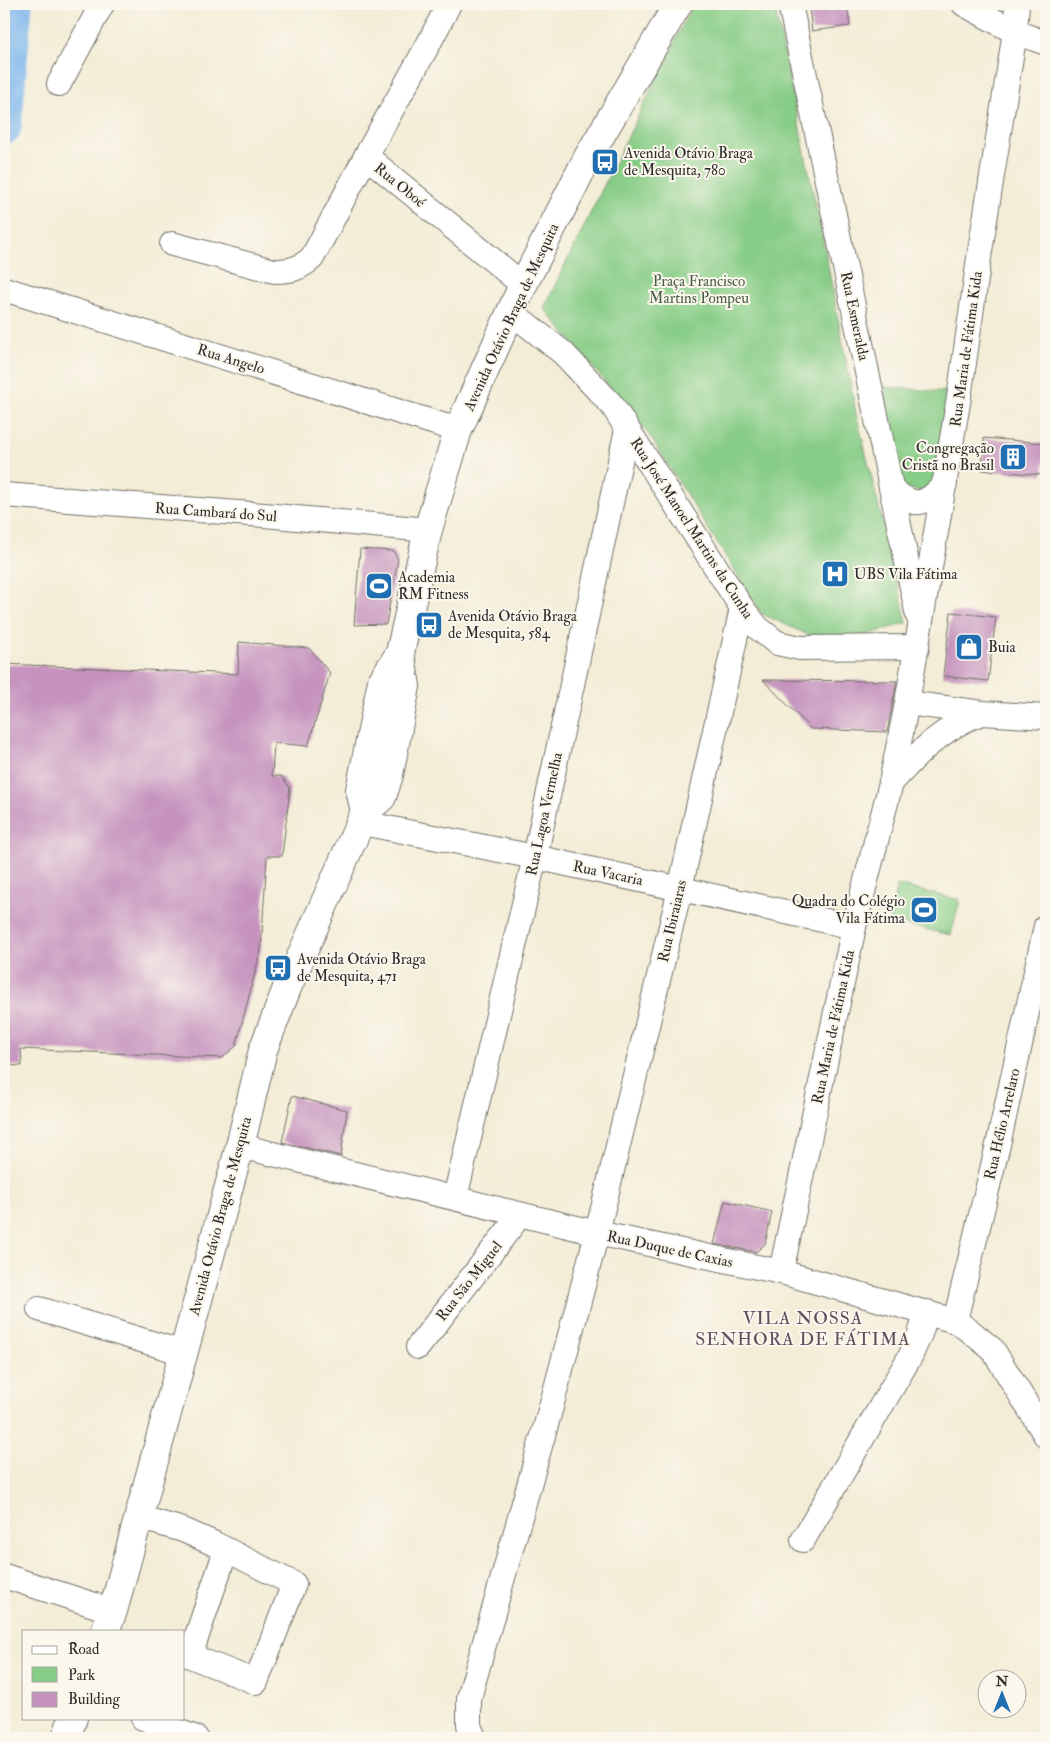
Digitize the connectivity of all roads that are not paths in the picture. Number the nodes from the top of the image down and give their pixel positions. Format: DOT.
graph roads {
  1 [pos="102,4"];
  2 [pos="449,4"];
  3 [pos="678,4"];
  4 [pos="790,4"];
  5 [pos="964,4"];
  6 [pos="1017,4"];
  7 [pos="1015,32"];
  8 [pos="1046,42"];
  9 [pos="59,84"];
  10 [pos="366,156"];
  11 [pos="172,244"];
  12 [pos="523,285"];
  13 [pos="4,289"];
  14 [pos="511,312"];
  15 [pos="627,429"];
  16 [pos="458,430"];
  17 [pos="945,484"];
  18 [pos="891,488"];
  19 [pos="4,495"];
  20 [pos="428,530"];
  21 [pos="742,608"];
  22 [pos="919,638"];
  23 [pos="907,703"];
  24 [pos="983,713"];
  25 [pos="1046,717"];
  26 [pos="891,783"];
  27 [pos="364,818"];
  28 [pos="535,857"];
  29 [pos="680,889"];
  30 [pos="1046,926"];
  31 [pos="854,927"];
  32 [pos="240,1146"];
  33 [pos="455,1198"];
  34 [pos="520,1215"];
  35 [pos="597,1233"];
  36 [pos="781,1272"];
  37 [pos="39,1309"];
  38 [pos="927,1312"];
  39 [pos="956,1321"];
  40 [pos="418,1347"];
  41 [pos="184,1353"];
  42 [pos="1046,1436"];
  43 [pos="138,1517"];
  44 [pos="803,1540"];
  45 [pos="226,1550"];
  46 [pos="4,1576"];
  47 [pos="109,1621"];
  48 [pos="72,1720"];
  49 [pos="148,1720"];
  50 [pos="66,1738"];
  51 [pos="196,1738"];
  52 [pos="474,1738"];
  1 -- 9 [label="street"];
  2 -- 10 [label="street, Rua Oboé"];
  3 -- 12 [label="main road, Avenida Otávio Braga de Mesquita"];
  4 -- 18 [label="street, Rua Esmeralda"];
  5 -- 7 [label="street"];
  6 -- 7 [label="street, Rua Maria de Fátima Kida"];
  7 -- 8 [label="street"];
  7 -- 17 [label="street, Rua Maria de Fátima Kida"];
  10 -- 11 [label="street"];
  10 -- 12 [label="street, Rua Oboé"];
  12 -- 14 [label="main road, Avenida Otávio Braga de Mesquita"];
  13 -- 16 [label="street, Rua Angelo"];
  14 -- 15 [label="street, Rua José Manoel Martins da Cunha"];
  14 -- 16 [label="main road, Avenida Otávio Braga de Mesquita"];
  15 -- 21 [label="street, Rua José Manoel Martins da Cunha"];
  15 -- 28 [label="street, Rua Lagoa Vermelha"];
  16 -- 20 [label="main road, Avenida Otávio Braga de Mesquita"];
  17 -- 18 [label="street"];
  17 -- 22 [label="street, Rua Maria de Fátima Kida"];
  18 -- 22 [label="street, Rua Esmeralda"];
  19 -- 20 [label="street, Rua Cambará do Sul"];
  20 -- 27 [label="main road, Avenida Otávio Braga de Mesquita"];
  21 -- 22 [label="street, Rua José Manoel Martins da Cunha"];
  21 -- 29 [label="street, Rua Ibiraiaras"];
  22 -- 23 [label="street, Rua Maria de Fátima Kida"];
  23 -- 24 [label="street"];
  23 -- 26 [label="street, Rua Maria de Fátima Kida"];
  24 -- 25 [label="street"];
  24 -- 26 [label="street, Rua Maria de Fátima Kida"];
  26 -- 31 [label="street, Rua Maria de Fátima Kida"];
  27 -- 28 [label="street, Rua Vacaria"];
  27 -- 32 [label="main road, Avenida Otávio Braga de Mesquita"];
  28 -- 29 [label="street, Rua Vacaria"];
  28 -- 33 [label="street, Rua Lagoa Vermelha"];
  29 -- 31 [label="street, Rua Vacaria"];
  29 -- 35 [label="street, Rua Ibiraiaras"];
  30 -- 39 [label="street, Rua Hélio Arrelaro"];
  31 -- 36 [label="street, Rua Maria de Fátima Kida"];
  32 -- 33 [label="street, Rua Duque de Caxias"];
  32 -- 41 [label="main road, Avenida Otávio Braga de Mesquita"];
  33 -- 34 [label="street, Rua Duque de Caxias"];
  34 -- 35 [label="street, Rua Duque de Caxias"];
  34 -- 40 [label="street, Rua São Miguel"];
  35 -- 36 [label="street, Rua Duque de Caxias"];
  35 -- 52 [label="street, Rua Ibiraiaras"];
  36 -- 38 [label="street, Rua Duque de Caxias"];
  37 -- 41 [label="street"];
  38 -- 39 [label="street, Rua Duque de Caxias"];
  38 -- 44 [label="street"];
  39 -- 42 [label="street, Rua Duque de Caxias"];
  41 -- 43 [label="main road, Avenida Otávio Braga de Mesquita"];
  43 -- 45 [label="street"];
  43 -- 47 [label="main road, Avenida Otávio Braga de Mesquita"];
  45 -- 45 [label="street"];
  46 -- 47 [label="street"];
  48 -- 50 [label="main road"];
  49 -- 51 [label="street"];
}
